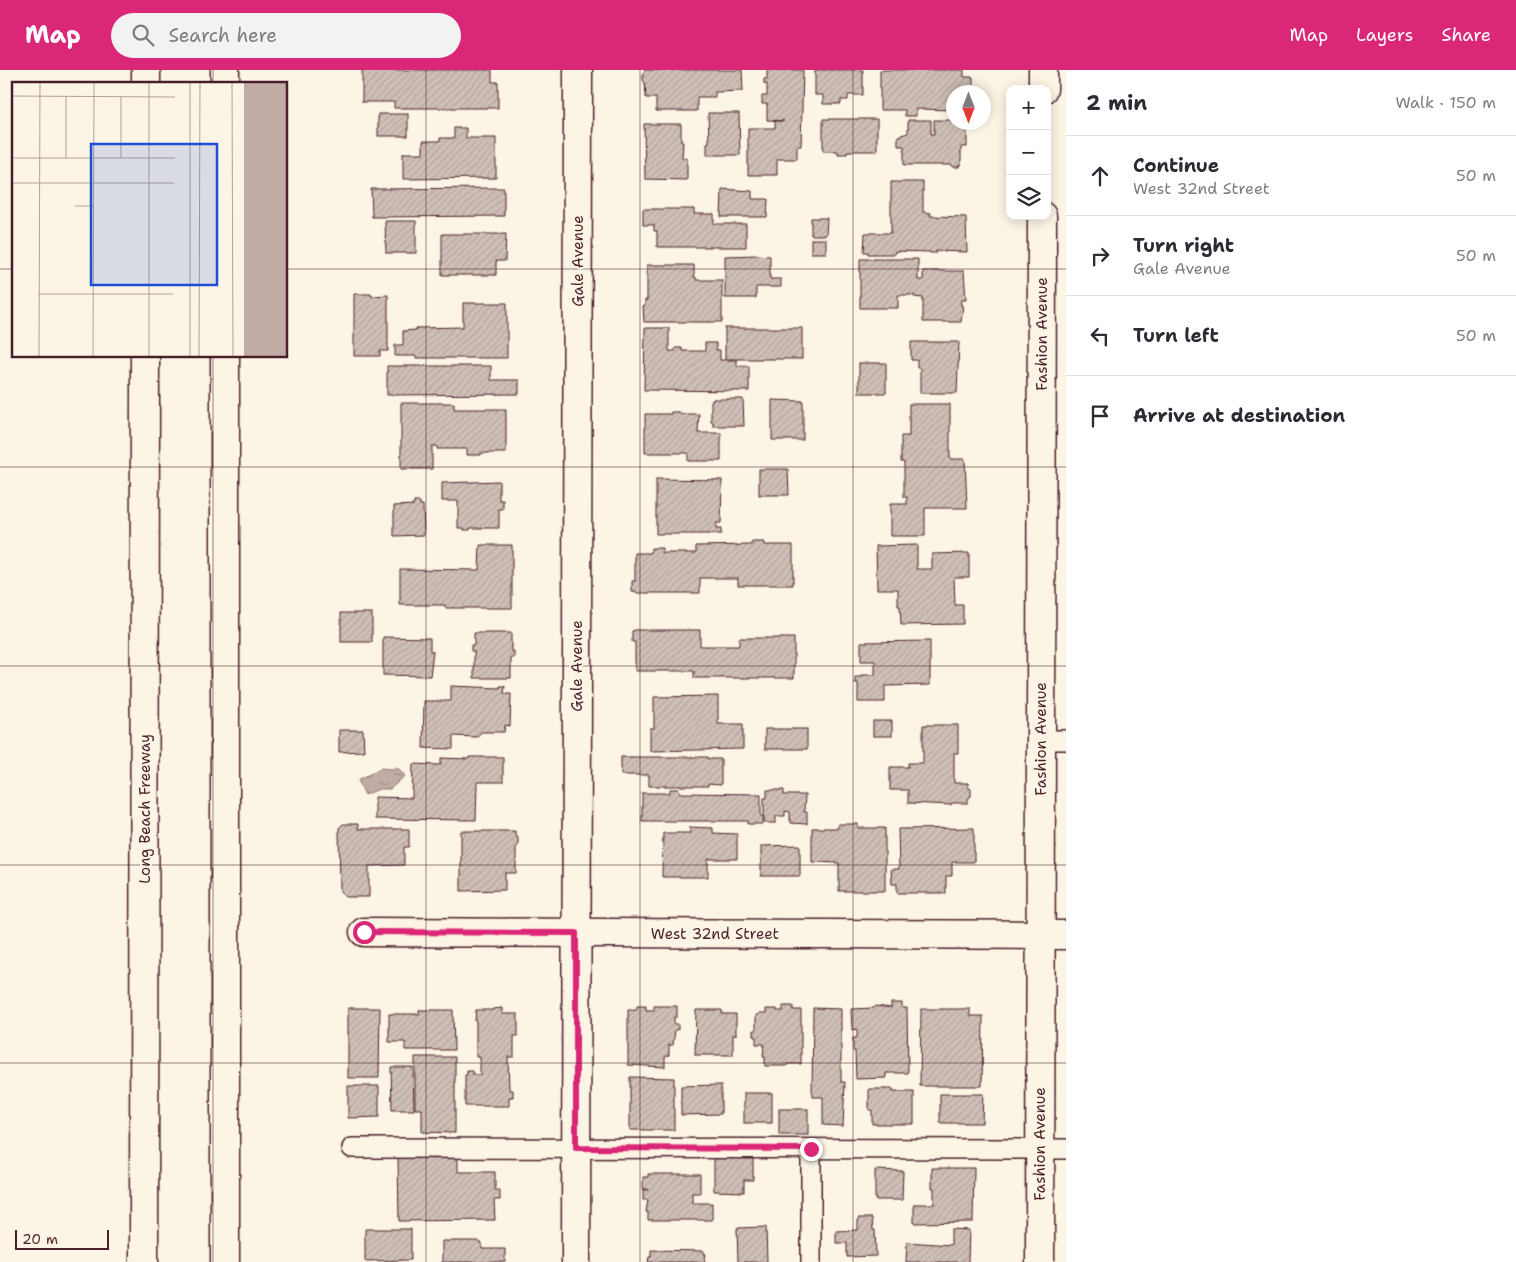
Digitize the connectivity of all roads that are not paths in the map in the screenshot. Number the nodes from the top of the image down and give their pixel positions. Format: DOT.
graph roads {
  1 [pos="578,70"];
  2 [pos="1043,70"];
  3 [pos="1043,85"];
  4 [pos="1042,220"];
  5 [pos="145,358"];
  6 [pos="225,358"];
  7 [pos="1054,740"];
  8 [pos="364,932"];
  9 [pos="576,933"];
  10 [pos="1054,935"];
  11 [pos="352,1148"];
  12 [pos="576,1148"];
  13 [pos="811,1149"];
  14 [pos="1053,1149"];
  15 [pos="144,1262"];
  16 [pos="225,1262"];
  17 [pos="576,1262"];
  18 [pos="811,1262"];
  19 [pos="1040,1262"];
  1 -- 9 [label="main road, Gale Avenue"];
  2 -- 3 [label="main road"];
  4 -- 7 [label="main road, Fashion Avenue"];
  5 -- 15 [label="main road, Long Beach Freeway"];
  6 -- 16 [label="main road"];
  7 -- 10 [label="main road, Fashion Avenue"];
  8 -- 9 [label="main road, West 32nd Street"];
  9 -- 10 [label="main road, West 32nd Street"];
  9 -- 12 [label="main road, Gale Avenue"];
  10 -- 14 [label="main road, Fashion Avenue"];
  11 -- 12 [label="lane"];
  12 -- 13 [label="lane"];
  12 -- 17 [label="main road, Gale Avenue"];
  13 -- 14 [label="lane"];
  13 -- 18 [label="lane"];
  14 -- 19 [label="main road, Fashion Avenue"];
}
